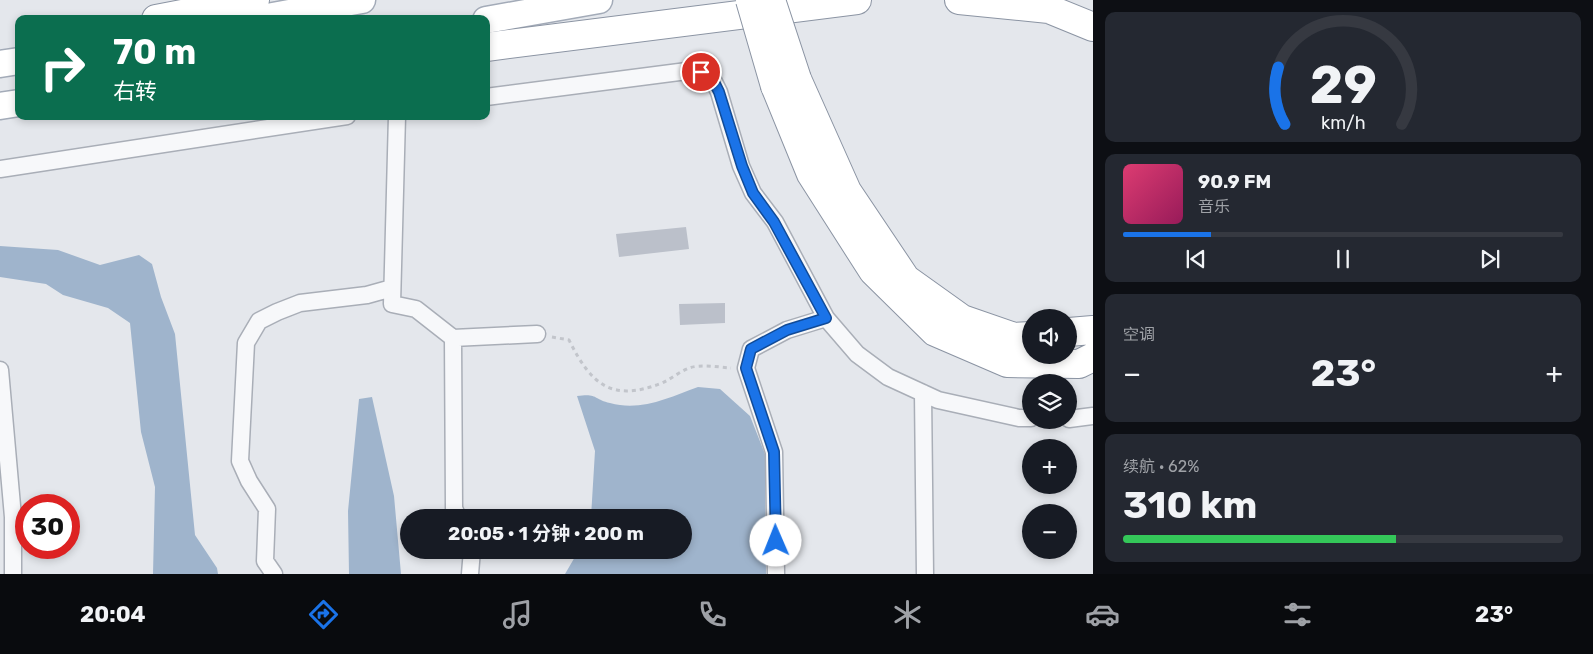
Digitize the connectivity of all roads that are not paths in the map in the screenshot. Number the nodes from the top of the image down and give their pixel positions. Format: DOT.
graph roads {
  1 [pos="254,0"];
  2 [pos="362,0"];
  3 [pos="599,0"];
  4 [pos="750,0"];
  5 [pos="771,0"];
  6 [pos="857,0"];
  7 [pos="959,0"];
  8 [pos="177,15"];
  9 [pos="278,15"];
  10 [pos="490,19"];
  11 [pos="1093,27"];
  12 [pos="490,46"];
  13 [pos="15,62"];
  14 [pos="0,64"];
  15 [pos="786,83"];
  16 [pos="490,96"];
  17 [pos="15,104"];
  18 [pos="0,106"];
  19 [pos="321,120"];
  20 [pos="397,120"];
  21 [pos="0,169"];
  22 [pos="392,288"];
  23 [pos="826,318"];
  24 [pos="1093,330"];
  25 [pos="1077,331"];
  26 [pos="537,334"];
  27 [pos="1022,337"];
  28 [pos="453,338"];
  29 [pos="1093,358"];
  30 [pos="0,370"];
  31 [pos="923,393"];
  32 [pos="1093,416"];
  33 [pos="1077,417"];
  34 [pos="1022,418"];
  35 [pos="5,494"];
  36 [pos="454,509"];
  37 [pos="471,559"];
  38 [pos="13,574"];
  39 [pos="274,574"];
  40 [pos="470,574"];
  41 [pos="776,574"];
  42 [pos="925,574"];
  1 -- 8 [label="highway"];
  2 -- 9 [label="main road"];
  3 -- 10 [label="main road"];
  4 -- 15 [label="highway, bridge"];
  5 -- 15 [label="highway, bridge"];
  6 -- 12 [label="highway"];
  7 -- 11 [label="highway"];
  13 -- 14 [label="main road"];
  15 -- 27 [label="highway"];
  15 -- 29 [label="highway"];
  16 -- 23 [label="street"];
  17 -- 18 [label="main road"];
  19 -- 21 [label="street"];
  20 -- 22 [label="street"];
  22 -- 28 [label="street"];
  22 -- 39 [label="street"];
  23 -- 31 [label="street"];
  23 -- 41 [label="street"];
  24 -- 25 [label="highway"];
  26 -- 28 [label="street"];
  28 -- 36 [label="street"];
  30 -- 35 [label="street"];
  31 -- 34 [label="street"];
  31 -- 42 [label="street"];
  32 -- 33 [label="street"];
  35 -- 38 [label="street"];
  37 -- 40 [label="street"];
}
